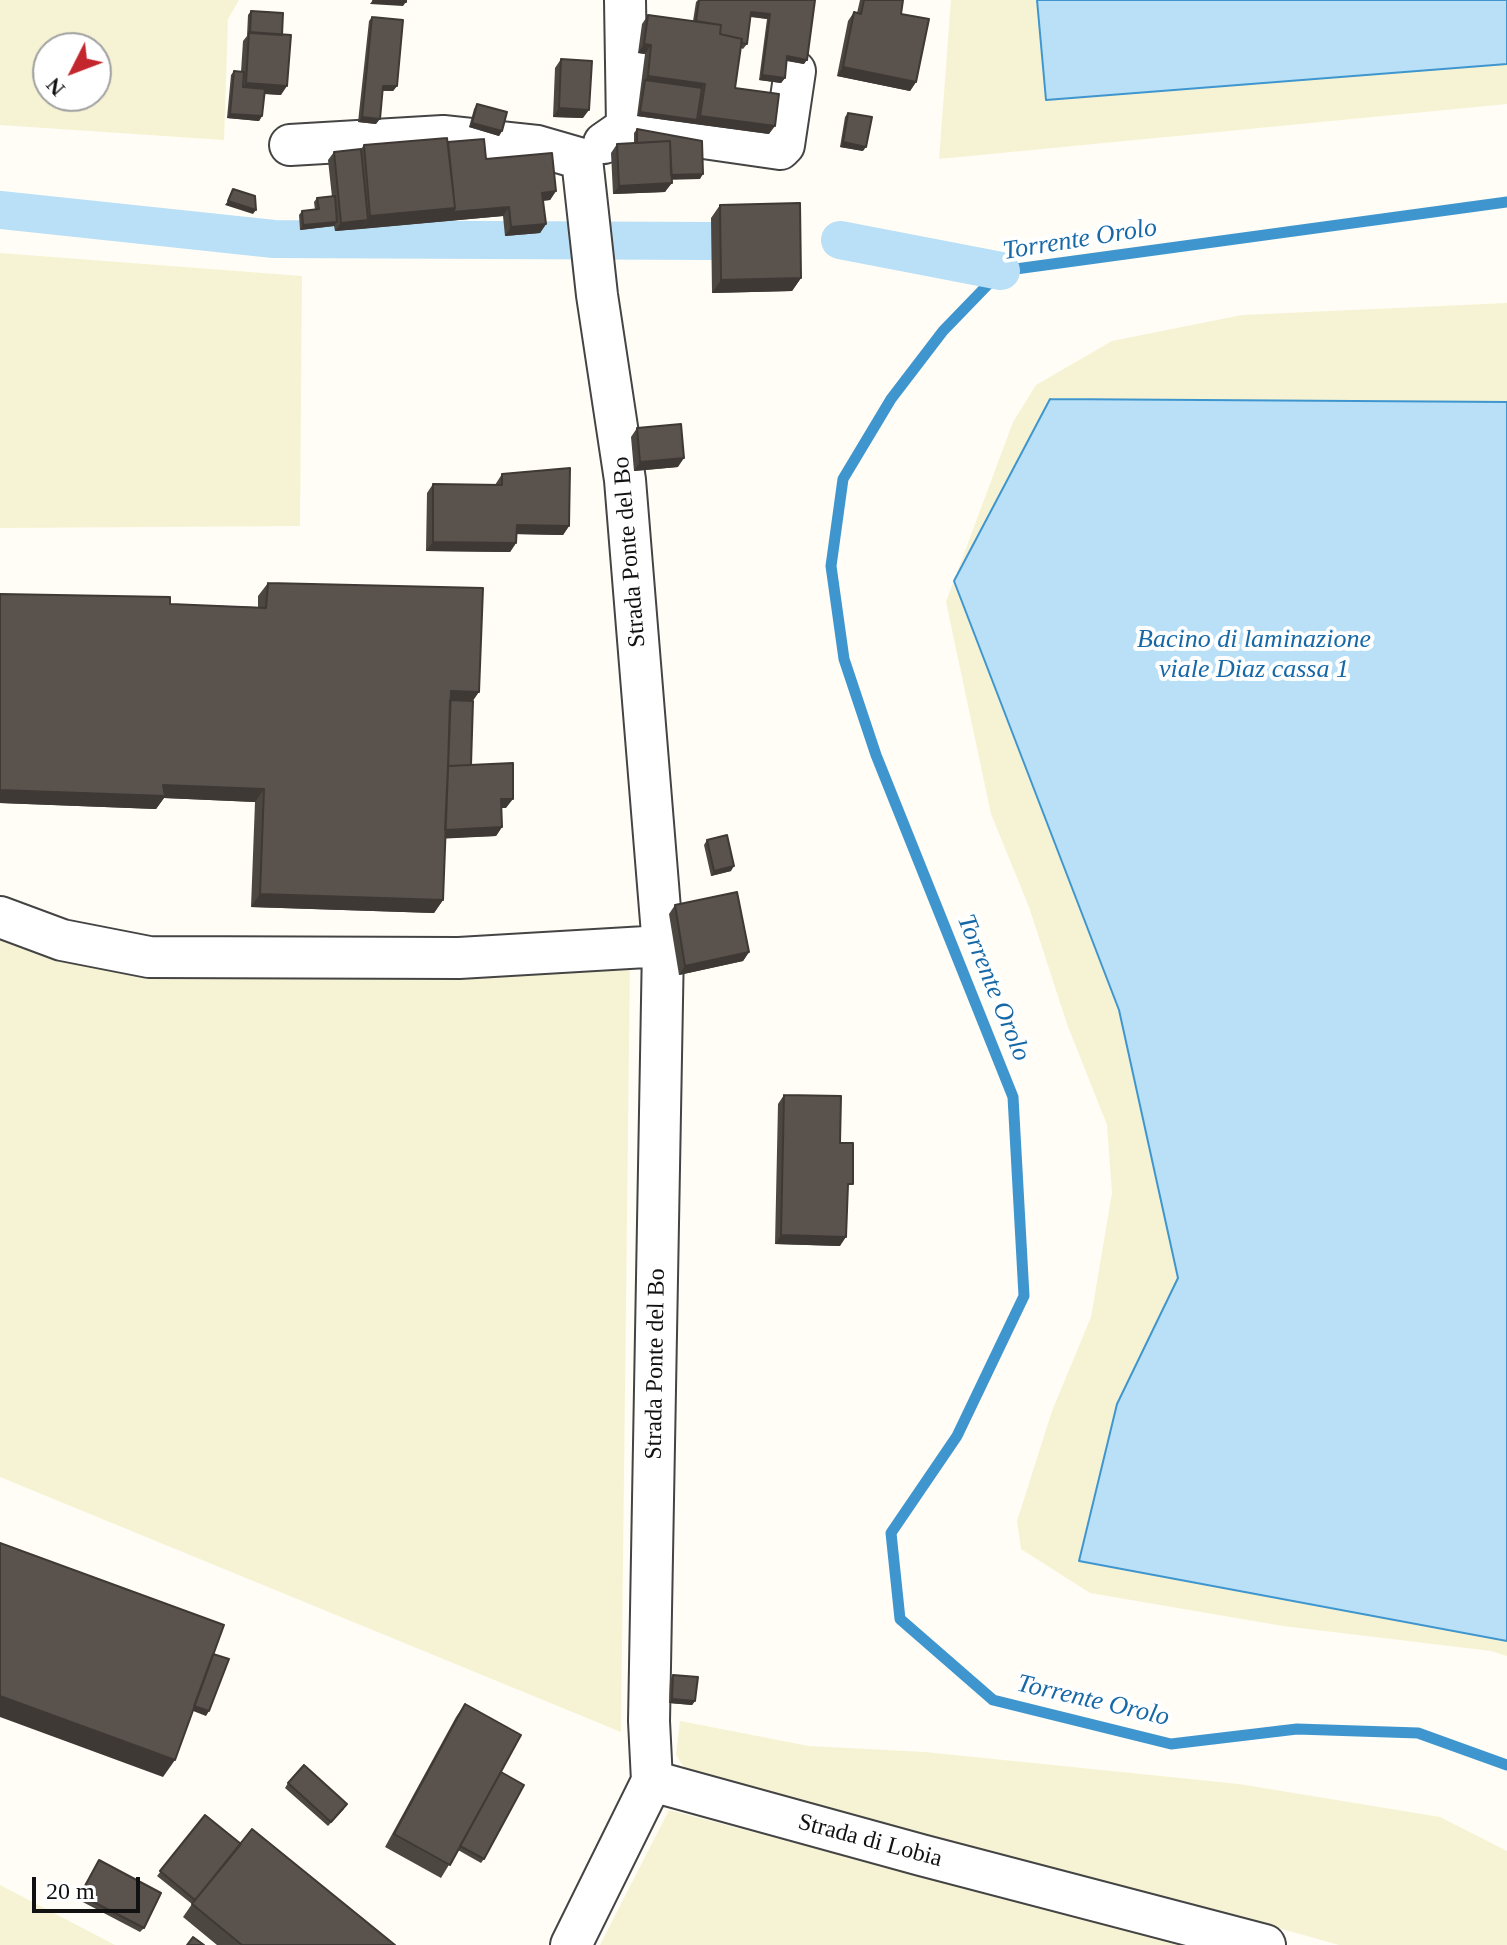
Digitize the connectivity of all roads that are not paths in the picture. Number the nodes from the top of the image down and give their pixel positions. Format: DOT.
graph roads {
  1 [pos="625,0"];
  2 [pos="795,71"];
  3 [pos="627,127"];
  4 [pos="290,145"];
  5 [pos="582,159"];
  6 [pos="0,917"];
  7 [pos="663,946"];
  8 [pos="652,1781"];
  9 [pos="571,1945"];
  10 [pos="1265,1945"];
  1 -- 3 [label="street"];
  2 -- 3 [label="street"];
  3 -- 5 [label="street"];
  4 -- 5 [label="street"];
  5 -- 7 [label="street, Strada Ponte del Bo"];
  6 -- 7 [label="street"];
  7 -- 8 [label="street, Strada Ponte del Bo"];
  8 -- 9 [label="street"];
  8 -- 10 [label="street, Strada di Lobia"];
}
